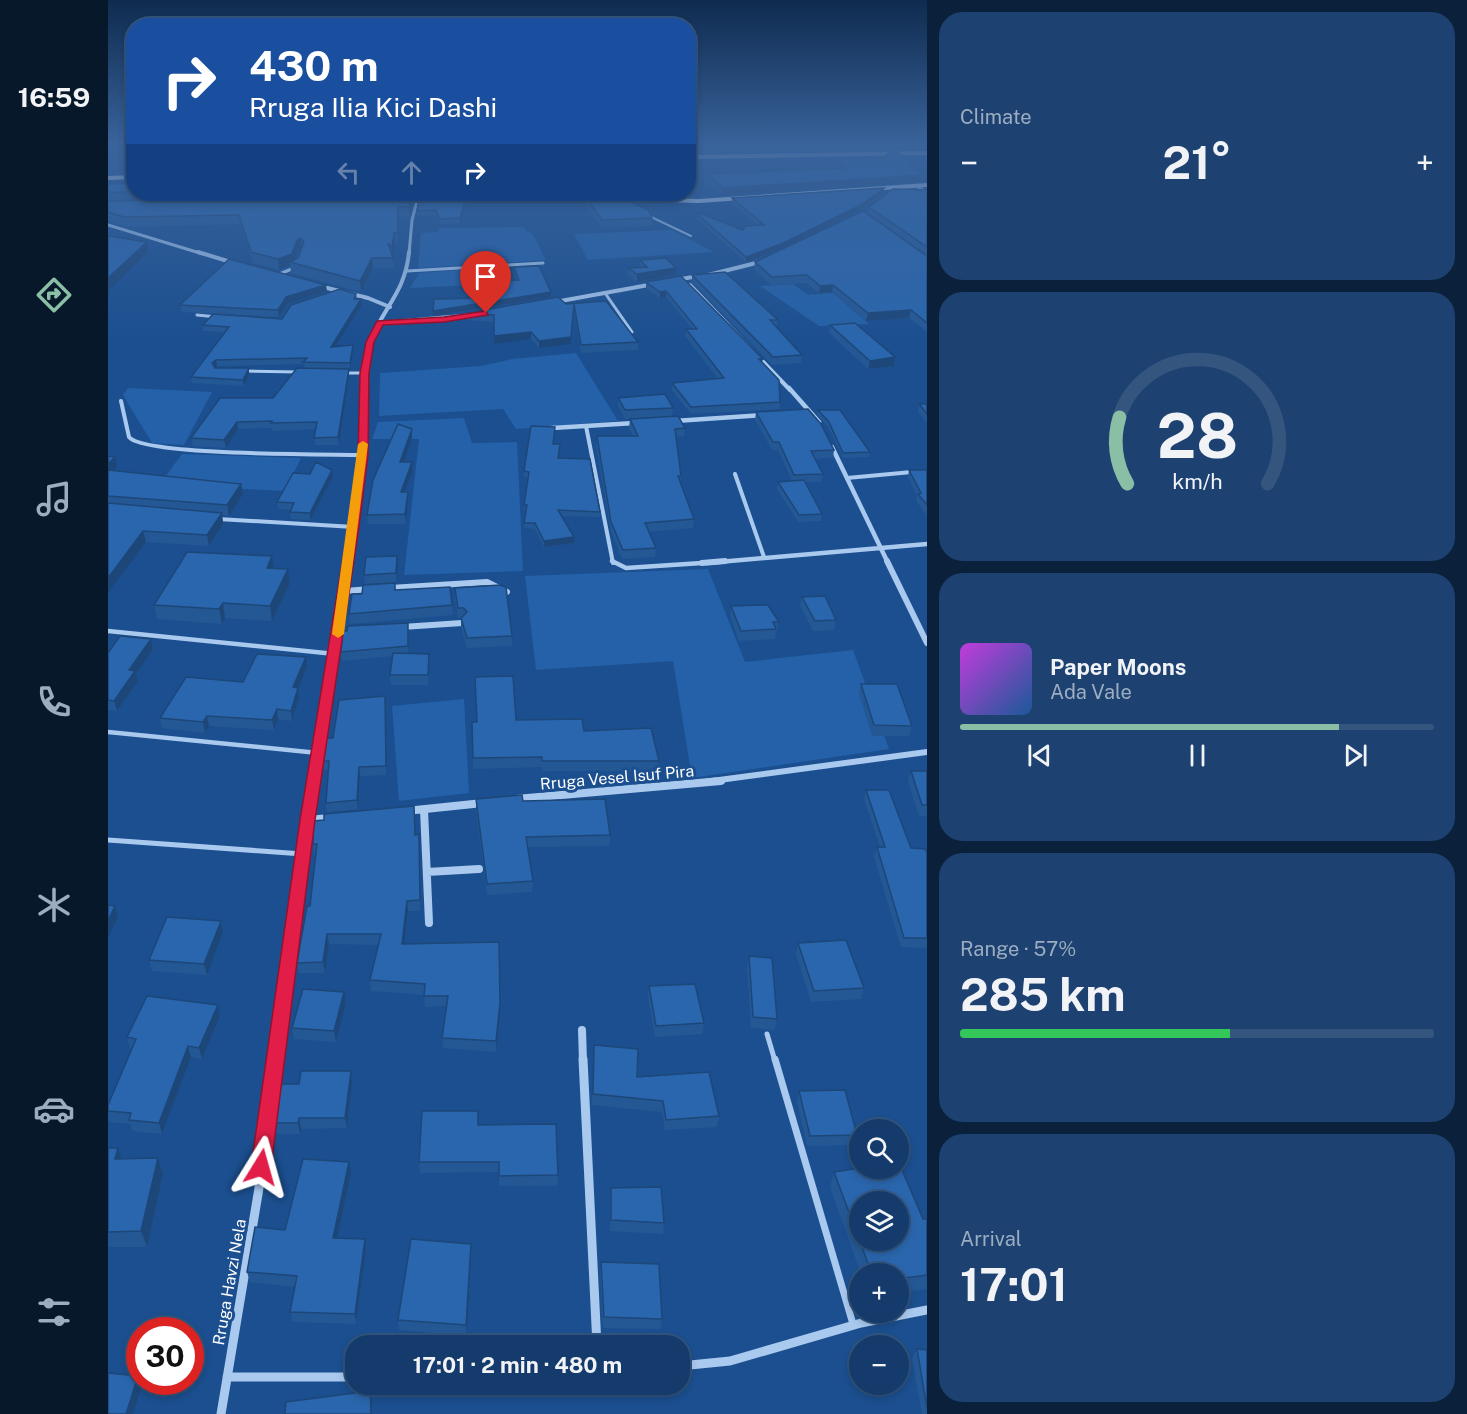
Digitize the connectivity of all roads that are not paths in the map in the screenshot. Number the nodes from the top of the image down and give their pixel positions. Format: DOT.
graph roads {
  1 [pos="412,212"];
  2 [pos="640,212"];
  3 [pos="108,225"];
  4 [pos="691,236"];
  5 [pos="766,260"];
  6 [pos="235,263"];
  7 [pos="543,263"];
  8 [pos="298,264"];
  9 [pos="408,271"];
  10 [pos="276,274"];
  11 [pos="287,278"];
  12 [pos="683,279"];
  13 [pos="672,281"];
  14 [pos="661,283"];
  15 [pos="318,286"];
  16 [pos="340,291"];
  17 [pos="605,293"];
  18 [pos="333,294"];
  19 [pos="543,304"];
  20 [pos="390,307"];
  21 [pos="197,315"];
  22 [pos="475,315"];
  23 [pos="218,317"];
  24 [pos="380,323"];
  25 [pos="632,332"];
  26 [pos="239,370"];
  27 [pos="307,372"];
  28 [pos="341,373"];
  29 [pos="364,373"];
  30 [pos="121,401"];
  31 [pos="812,412"];
  32 [pos="800,413"];
  33 [pos="766,415"];
  34 [pos="664,422"];
  35 [pos="642,423"];
  36 [pos="586,426"];
  37 [pos="552,428"];
  38 [pos="824,429"];
  39 [pos="828,439"];
  40 [pos="363,455"];
  41 [pos="916,472"];
  42 [pos="735,474"];
  43 [pos="847,477"];
  44 [pos="206,518"];
  45 [pos="354,527"];
  46 [pos="927,543"];
  47 [pos="881,548"];
  48 [pos="764,557"];
  49 [pos="702,562"];
  50 [pos="345,591"];
  51 [pos="507,592"];
  52 [pos="462,624"];
  53 [pos="395,627"];
  54 [pos="350,629"];
  55 [pos="339,630"];
  56 [pos="108,632"];
  57 [pos="927,643"];
  58 [pos="335,654"];
  59 [pos="108,732"];
  60 [pos="927,752"];
  61 [pos="318,753"];
  62 [pos="503,800"];
  63 [pos="492,802"];
  64 [pos="424,810"];
  65 [pos="400,812"];
  66 [pos="342,817"];
  67 [pos="308,820"];
  68 [pos="108,840"];
  69 [pos="303,854"];
  70 [pos="479,869"];
  71 [pos="427,872"];
  72 [pos="429,922"];
  73 [pos="582,1029"];
  74 [pos="767,1034"];
  75 [pos="927,1310"];
  76 [pos="854,1325"];
  77 [pos="596,1335"];
  78 [pos="690,1365"];
  79 [pos="227,1377"];
  80 [pos="345,1378"];
  81 [pos="221,1414"];
  1 -- 9 [label="street, Rruga Havzi Nela"];
  2 -- 4 [label="lane"];
  3 -- 6 [label="street"];
  5 -- 12 [label="street"];
  7 -- 9 [label="lane"];
  8 -- 10 [label="lane"];
  9 -- 20 [label="street, Rruga Havzi Nela"];
  10 -- 11 [label="street"];
  12 -- 13 [label="street"];
  12 -- 31 [label="street"];
  14 -- 17 [label="street"];
  15 -- 16 [label="street"];
  16 -- 18 [label="lane"];
  16 -- 20 [label="street"];
  17 -- 19 [label="street"];
  17 -- 25 [label="lane"];
  20 -- 24 [label="street, Rruga Havzi Nela"];
  21 -- 23 [label="lane"];
  22 -- 24 [label="street"];
  24 -- 29 [label="street, Rruga Havzi Nela"];
  26 -- 27 [label="lane"];
  28 -- 29 [label="lane"];
  29 -- 40 [label="street, Rruga Havzi Nela"];
  30 -- 40 [label="lane"];
  31 -- 32 [label="street"];
  31 -- 38 [label="street"];
  33 -- 34 [label="street"];
  35 -- 36 [label="street"];
  36 -- 37 [label="street"];
  36 -- 49 [label="lane"];
  39 -- 43 [label="street"];
  40 -- 45 [label="street, Rruga Havzi Nela"];
  41 -- 43 [label="lane"];
  42 -- 48 [label="lane"];
  43 -- 47 [label="street"];
  44 -- 45 [label="lane"];
  45 -- 50 [label="street, Rruga Havzi Nela"];
  46 -- 47 [label="street"];
  47 -- 48 [label="street"];
  47 -- 57 [label="street"];
  48 -- 49 [label="street"];
  50 -- 51 [label="street"];
  50 -- 55 [label="street, Rruga Havzi Nela"];
  52 -- 53 [label="street"];
  54 -- 55 [label="street"];
  55 -- 58 [label="street, Rruga Havzi Nela"];
  56 -- 58 [label="lane"];
  58 -- 61 [label="street, Rruga Havzi Nela"];
  59 -- 61 [label="lane"];
  60 -- 62 [label="street, Rruga Vesel Isuf Pira"];
  61 -- 67 [label="street, Rruga Havzi Nela"];
  63 -- 64 [label="street"];
  64 -- 65 [label="street"];
  64 -- 71 [label="street"];
  66 -- 67 [label="street"];
  67 -- 69 [label="street, Rruga Havzi Nela"];
  68 -- 69 [label="lane"];
  69 -- 79 [label="street, Rruga Havzi Nela"];
  70 -- 71 [label="street"];
  71 -- 72 [label="street"];
  73 -- 77 [label="street"];
  74 -- 76 [label="lane"];
  75 -- 76 [label="street"];
  76 -- 78 [label="street"];
  79 -- 80 [label="street"];
  79 -- 81 [label="street, Rruga Havzi Nela"];
}
